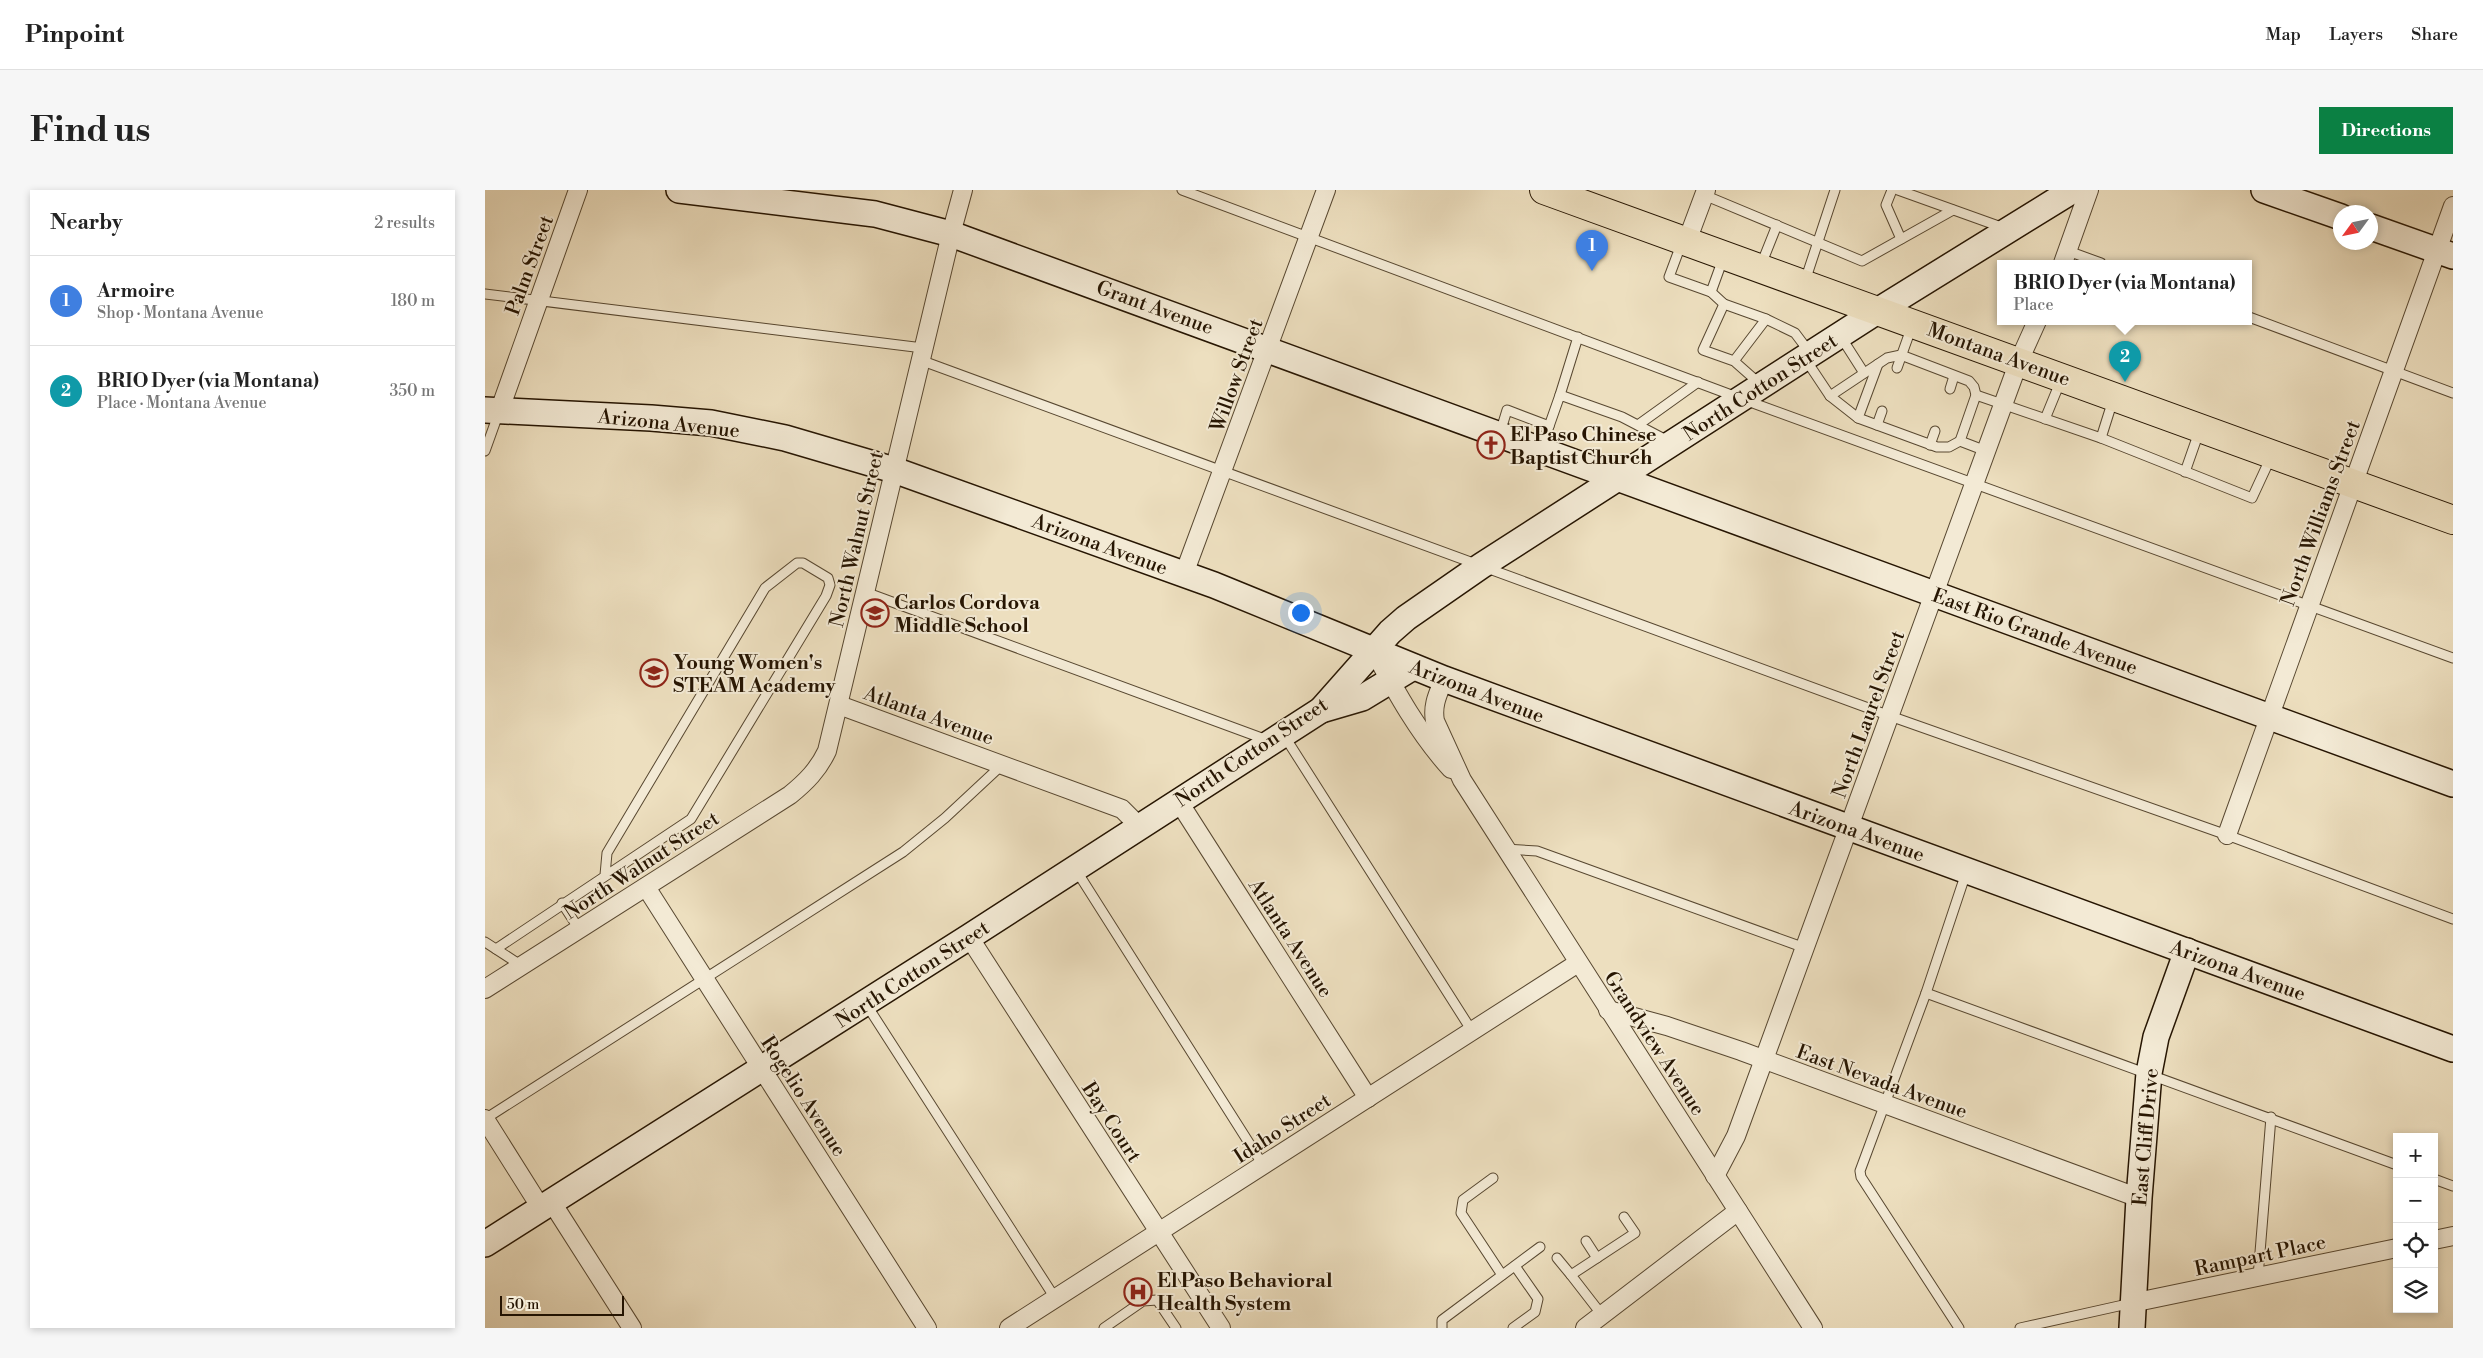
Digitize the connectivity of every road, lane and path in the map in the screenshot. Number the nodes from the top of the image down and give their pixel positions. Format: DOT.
graph roads {
  1 [pos="578,190"];
  2 [pos="679,190"];
  3 [pos="963,190"];
  4 [pos="1183,190"];
  5 [pos="1326,190"];
  6 [pos="1545,190"];
  7 [pos="1835,190"];
  8 [pos="1892,190"];
  9 [pos="1898,190"];
  10 [pos="2073,190"];
  11 [pos="2089,190"];
  12 [pos="2264,190"];
  13 [pos="1705,192"];
  14 [pos="2453,206"];
  15 [pos="1953,210"];
  16 [pos="2333,214"];
  17 [pos="1777,225"];
  18 [pos="2378,229"];
  19 [pos="2009,230"];
  20 [pos="951,234"];
  21 [pos="1309,238"];
  22 [pos="1901,239"];
  23 [pos="1685,240"];
  24 [pos="1818,242"];
  25 [pos="2445,253"];
  26 [pos="1725,254"];
  27 [pos="2066,257"];
  28 [pos="2084,260"];
  29 [pos="1760,267"];
  30 [pos="1804,283"];
  31 [pos="1711,292"];
  32 [pos="485,294"];
  33 [pos="539,301"];
  34 [pos="1724,304"];
  35 [pos="1879,310"];
  36 [pos="2252,318"];
  37 [pos="1766,319"];
  38 [pos="1913,323"];
  39 [pos="2035,325"];
  40 [pos="1840,335"];
  41 [pos="1578,337"];
  42 [pos="1268,348"];
  43 [pos="922,354"];
  44 [pos="1901,355"];
  45 [pos="1808,356"];
  46 [pos="1734,361"];
  47 [pos="2019,362"];
  48 [pos="1878,364"];
  49 [pos="1897,368"];
  50 [pos="2394,370"];
  51 [pos="1864,373"];
  52 [pos="1955,376"];
  53 [pos="2062,377"];
  54 [pos="1698,382"];
  55 [pos="1950,389"];
  56 [pos="1752,392"];
  57 [pos="2453,393"];
  58 [pos="1559,395"];
  59 [pos="1976,395"];
  60 [pos="1830,396"];
  61 [pos="2115,396"];
  62 [pos="2003,404"];
  63 [pos="492,411"];
  64 [pos="1883,411"];
  65 [pos="1858,418"];
  66 [pos="2045,419"];
  67 [pos="1638,425"];
  68 [pos="1877,425"];
  69 [pos="1549,426"];
  70 [pos="2200,428"];
  71 [pos="1935,431"];
  72 [pos="1499,435"];
  73 [pos="2101,438"];
  74 [pos="1960,442"];
  75 [pos="1672,443"];
  76 [pos="1931,445"];
  77 [pos="1541,450"];
  78 [pos="485,451"];
  79 [pos="1986,451"];
  80 [pos="2272,454"];
  81 [pos="894,470"];
  82 [pos="1223,471"];
  83 [pos="2185,472"];
  84 [pos="1617,479"];
  85 [pos="1975,483"];
  86 [pos="2353,484"];
  87 [pos="2453,520"];
  88 [pos="1481,566"];
  89 [pos="1184,574"];
  90 [pos="865,592"];
  91 [pos="1934,595"];
  92 [pos="2309,605"];
  93 [pos="1374,651"];
  94 [pos="2453,658"];
  95 [pos="1413,667"];
  96 [pos="1390,680"];
  97 [pos="1444,680"];
  98 [pos="839,705"];
  99 [pos="1321,710"];
  100 [pos="1890,716"];
  101 [pos="2269,716"];
  102 [pos="1278,738"];
  103 [pos="1003,764"];
  104 [pos="1462,780"];
  105 [pos="2453,784"];
  106 [pos="1179,802"];
  107 [pos="1140,827"];
  108 [pos="1849,828"];
  109 [pos="2227,835"];
  110 [pos="1505,849"];
  111 [pos="1075,868"];
  112 [pos="1967,871"];
  113 [pos="605,874"];
  114 [pos="646,887"];
  115 [pos="562,903"];
  116 [pos="2453,919"];
  117 [pos="579,930"];
  118 [pos="969,937"];
  119 [pos="485,942"];
  120 [pos="1805,948"];
  121 [pos="496,949"];
  122 [pos="2187,951"];
  123 [pos="1578,962"];
  124 [pos="522,966"];
  125 [pos="703,978"];
  126 [pos="485,989"];
  127 [pos="1926,993"];
  128 [pos="866,1003"];
  129 [pos="1609,1010"];
  130 [pos="1472,1031"];
  131 [pos="2453,1049"];
  132 [pos="1764,1061"];
  133 [pos="762,1069"];
  134 [pos="2149,1073"];
  135 [pos="1368,1098"];
  136 [pos="1885,1105"];
  137 [pos="2271,1117"];
  138 [pos="485,1119"];
  139 [pos="2393,1163"];
  140 [pos="1263,1165"];
  141 [pos="1715,1176"];
  142 [pos="1493,1178"];
  143 [pos="2438,1180"];
  144 [pos="2453,1186"];
  145 [pos="2139,1198"];
  146 [pos="546,1205"];
  147 [pos="1738,1211"];
  148 [pos="1624,1217"];
  149 [pos="1158,1232"];
  150 [pos="2453,1236"];
  151 [pos="2438,1239"];
  152 [pos="1586,1241"];
  153 [pos="485,1244"];
  154 [pos="1540,1247"];
  155 [pos="2393,1249"];
  156 [pos="1557,1258"];
  157 [pos="1597,1258"];
  158 [pos="1515,1266"];
  159 [pos="1502,1275"];
  160 [pos="1571,1275"];
  161 [pos="2258,1277"];
  162 [pos="1055,1298"];
  163 [pos="2132,1303"];
  164 [pos="1602,1315"];
  165 [pos="632,1328"];
  166 [pos="927,1328"];
  167 [pos="1009,1328"];
  168 [pos="1104,1328"];
  169 [pos="1176,1328"];
  170 [pos="1221,1328"];
  171 [pos="1441,1328"];
  172 [pos="1513,1328"];
  173 [pos="1585,1328"];
  174 [pos="1813,1328"];
  175 [pos="1959,1328"];
  176 [pos="2020,1328"];
  177 [pos="2132,1328"];
  1 -- 33 [label="street, Palm Street"];
  2 -- 20 [label="main road, Grant Avenue"];
  3 -- 20 [label="street, North Walnut Street"];
  4 -- 21 [label="lane"];
  5 -- 21 [label="street, Willow Street"];
  6 -- 23 [label="main road, Montana Avenue"];
  7 -- 24 [label="lane"];
  8 -- 22 [label="lane"];
  9 -- 15 [label="lane"];
  10 -- 19 [label="main road, North Cotton Street"];
  11 -- 27 [label="street"];
  12 -- 16 [label="main road"];
  13 -- 17 [label="lane"];
  13 -- 23 [label="street"];
  14 -- 25 [label="street, North Williams Street"];
  15 -- 19 [label="lane"];
  15 -- 22 [label="lane"];
  17 -- 24 [label="lane"];
  17 -- 29 [label="lane"];
  18 -- 25 [label="main road"];
  19 -- 35 [label="main road, North Cotton Street"];
  20 -- 42 [label="main road, Grant Avenue"];
  20 -- 43 [label="street, North Walnut Street"];
  21 -- 41 [label="lane"];
  21 -- 42 [label="street, Willow Street"];
  22 -- 24 [label="lane"];
  23 -- 26 [label="main road, Montana Avenue"];
  23 -- 31 [label="lane"];
  24 -- 30 [label="lane"];
  25 -- 50 [label="street, North Williams Street"];
  26 -- 29 [label="main road, Montana Avenue"];
  26 -- 31 [label="lane"];
  27 -- 28 [label="lane"];
  29 -- 30 [label="main road, Montana Avenue"];
  30 -- 35 [label="main road, Montana Avenue"];
  31 -- 34 [label="lane"];
  32 -- 33 [label="lane"];
  33 -- 43 [label="lane"];
  33 -- 63 [label="street, Palm Street"];
  34 -- 37 [label="lane"];
  34 -- 46 [label="lane"];
  35 -- 38 [label="main road, Montana Avenue"];
  35 -- 40 [label="main road, North Cotton Street"];
  36 -- 50 [label="lane"];
  37 -- 45 [label="lane"];
  37 -- 46 [label="lane"];
  38 -- 44 [label="lane"];
  38 -- 47 [label="main road, Montana Avenue"];
  39 -- 47 [label="street, North Laurel Street"];
  40 -- 45 [label="main road, North Cotton Street"];
  40 -- 51 [label="lane"];
  41 -- 54 [label="lane"];
  41 -- 58 [label="lane"];
  42 -- 72 [label="main road, Grant Avenue"];
  42 -- 82 [label="street, Willow Street"];
  43 -- 81 [label="street, North Walnut Street"];
  43 -- 82 [label="lane"];
  44 -- 48 [label="lane"];
  44 -- 49 [label="lane"];
  44 -- 52 [label="lane"];
  45 -- 56 [label="main road, North Cotton Street"];
  45 -- 60 [label="lane"];
  46 -- 56 [label="lane"];
  47 -- 53 [label="main road, Montana Avenue"];
  47 -- 62 [label="street, North Laurel Street"];
  48 -- 51 [label="lane"];
  48 -- 65 [label="lane"];
  50 -- 57 [label="lane"];
  50 -- 86 [label="street, North Williams Street"];
  51 -- 60 [label="lane"];
  52 -- 55 [label="lane"];
  52 -- 59 [label="lane"];
  53 -- 61 [label="main road, Montana Avenue"];
  53 -- 66 [label="lane"];
  54 -- 56 [label="lane"];
  54 -- 67 [label="lane"];
  56 -- 75 [label="main road, North Cotton Street"];
  56 -- 85 [label="lane"];
  58 -- 67 [label="lane"];
  58 -- 69 [label="lane"];
  59 -- 62 [label="lane"];
  59 -- 74 [label="lane"];
  60 -- 65 [label="lane"];
  61 -- 70 [label="main road, Montana Avenue"];
  61 -- 73 [label="lane"];
  62 -- 66 [label="lane"];
  62 -- 79 [label="street, North Laurel Street"];
  63 -- 78 [label="lane"];
  63 -- 81 [label="main road, Arizona Avenue"];
  64 -- 68 [label="lane"];
  65 -- 68 [label="lane"];
  66 -- 73 [label="lane"];
  67 -- 75 [label="lane"];
  68 -- 76 [label="lane"];
  69 -- 72 [label="lane"];
  69 -- 77 [label="lane"];
  70 -- 80 [label="main road, Montana Avenue"];
  70 -- 83 [label="lane"];
  71 -- 76 [label="lane"];
  72 -- 77 [label="main road, Grant Avenue"];
  73 -- 83 [label="lane"];
  74 -- 76 [label="lane"];
  74 -- 79 [label="lane"];
  75 -- 84 [label="main road, North Cotton Street"];
  77 -- 84 [label="main road, Grant Avenue"];
  79 -- 85 [label="street, North Laurel Street"];
  80 -- 83 [label="lane"];
  80 -- 86 [label="main road, Montana Avenue"];
  81 -- 89 [label="main road, Arizona Avenue"];
  81 -- 90 [label="street, North Walnut Street"];
  82 -- 88 [label="lane"];
  82 -- 89 [label="street, Willow Street"];
  84 -- 88 [label="main road, North Cotton Street"];
  84 -- 91 [label="main road, East Rio Grande Avenue"];
  85 -- 91 [label="street, North Laurel Street"];
  85 -- 92 [label="lane"];
  86 -- 87 [label="main road, Montana Avenue"];
  86 -- 92 [label="street, North Williams Street"];
  88 -- 93 [label="main road, North Cotton Street"];
  88 -- 100 [label="lane"];
  89 -- 93 [label="main road, Arizona Avenue"];
  90 -- 98 [label="street, North Walnut Street"];
  90 -- 102 [label="lane"];
  91 -- 100 [label="street, North Laurel Street"];
  91 -- 101 [label="main road, East Rio Grande Avenue"];
  92 -- 94 [label="lane"];
  92 -- 101 [label="street, North Williams Street"];
  93 -- 95 [label="main road, Arizona Avenue"];
  93 -- 96 [label="street, Grandview Avenue"];
  93 -- 99 [label="main road, North Cotton Street"];
  95 -- 96 [label="main road"];
  95 -- 97 [label="main road, Arizona Avenue"];
  96 -- 99 [label="main road"];
  96 -- 104 [label="street, Grandview Avenue"];
  97 -- 104 [label="street, Grandview Avenue"];
  97 -- 108 [label="main road, Arizona Avenue"];
  98 -- 103 [label="street, Atlanta Avenue"];
  98 -- 114 [label="street, North Walnut Street"];
  99 -- 102 [label="main road, North Cotton Street"];
  100 -- 108 [label="street, North Laurel Street"];
  100 -- 109 [label="lane"];
  101 -- 105 [label="main road, East Rio Grande Avenue"];
  101 -- 109 [label="street, North Williams Street"];
  102 -- 106 [label="main road, North Cotton Street"];
  102 -- 130 [label="lane"];
  103 -- 107 [label="street, Atlanta Avenue"];
  103 -- 125 [label="lane"];
  104 -- 110 [label="street, Grandview Avenue"];
  106 -- 107 [label="main road, North Cotton Street"];
  106 -- 135 [label="street, Atlanta Avenue"];
  107 -- 111 [label="main road, North Cotton Street"];
  108 -- 112 [label="main road, Arizona Avenue"];
  108 -- 120 [label="street, North Laurel Street"];
  109 -- 116 [label="lane"];
  110 -- 120 [label="lane"];
  110 -- 123 [label="street, Grandview Avenue"];
  111 -- 118 [label="main road, North Cotton Street"];
  111 -- 140 [label="lane"];
  112 -- 122 [label="main road, Arizona Avenue"];
  112 -- 127 [label="lane"];
  113 -- 113 [label="lane"];
  113 -- 115 [label="lane"];
  114 -- 117 [label="street, North Walnut Street"];
  114 -- 125 [label="street, Rogelio Avenue"];
  115 -- 117 [label="lane"];
  115 -- 121 [label="lane"];
  117 -- 124 [label="street, North Walnut Street"];
  118 -- 128 [label="main road, North Cotton Street"];
  118 -- 149 [label="street, Bay Court"];
  119 -- 121 [label="lane"];
  120 -- 132 [label="street, North Laurel Street"];
  121 -- 124 [label="lane"];
  122 -- 131 [label="main road, Arizona Avenue"];
  122 -- 134 [label="main road, East Cliff Drive"];
  123 -- 129 [label="street, Grandview Avenue"];
  123 -- 130 [label="street, Idaho Street"];
  124 -- 126 [label="street, North Walnut Street"];
  125 -- 133 [label="street, Rogelio Avenue"];
  125 -- 138 [label="lane"];
  127 -- 134 [label="lane"];
  127 -- 136 [label="lane"];
  128 -- 133 [label="main road, North Cotton Street"];
  128 -- 162 [label="lane"];
  129 -- 132 [label="street, East Nevada Avenue"];
  129 -- 141 [label="street, Grandview Avenue"];
  130 -- 135 [label="street, Idaho Street"];
  132 -- 136 [label="street, East Nevada Avenue"];
  132 -- 141 [label="street, North Laurel Street"];
  133 -- 146 [label="main road, North Cotton Street"];
  133 -- 166 [label="street, Rogelio Avenue"];
  134 -- 137 [label="lane"];
  134 -- 145 [label="main road, East Cliff Drive"];
  135 -- 140 [label="street, Idaho Street"];
  136 -- 145 [label="street, East Nevada Avenue"];
  136 -- 175 [label="lane"];
  137 -- 139 [label="lane"];
  137 -- 161 [label="lane"];
  138 -- 146 [label="street"];
  140 -- 149 [label="street, Idaho Street"];
  141 -- 147 [label="street, Grandview Avenue"];
  142 -- 159 [label="lane"];
  143 -- 144 [label="lane"];
  145 -- 163 [label="main road, East Cliff Drive"];
  146 -- 153 [label="main road, North Cotton Street"];
  146 -- 165 [label="street"];
  147 -- 164 [label="street"];
  147 -- 174 [label="street, Grandview Avenue"];
  148 -- 157 [label="lane"];
  149 -- 162 [label="street, Idaho Street"];
  149 -- 170 [label="street, Bay Court"];
  150 -- 151 [label="street"];
  152 -- 157 [label="lane"];
  154 -- 158 [label="lane"];
  155 -- 161 [label="street, Rampart Place"];
  156 -- 160 [label="lane"];
  157 -- 160 [label="lane"];
  158 -- 159 [label="lane"];
  158 -- 172 [label="lane"];
  159 -- 171 [label="lane"];
  160 -- 164 [label="lane"];
  161 -- 163 [label="street, Rampart Place"];
  162 -- 167 [label="street, Idaho Street"];
  163 -- 176 [label="lane"];
  163 -- 177 [label="main road, East Cliff Drive"];
  164 -- 173 [label="street"];
  168 -- 169 [label="lane"];
}
